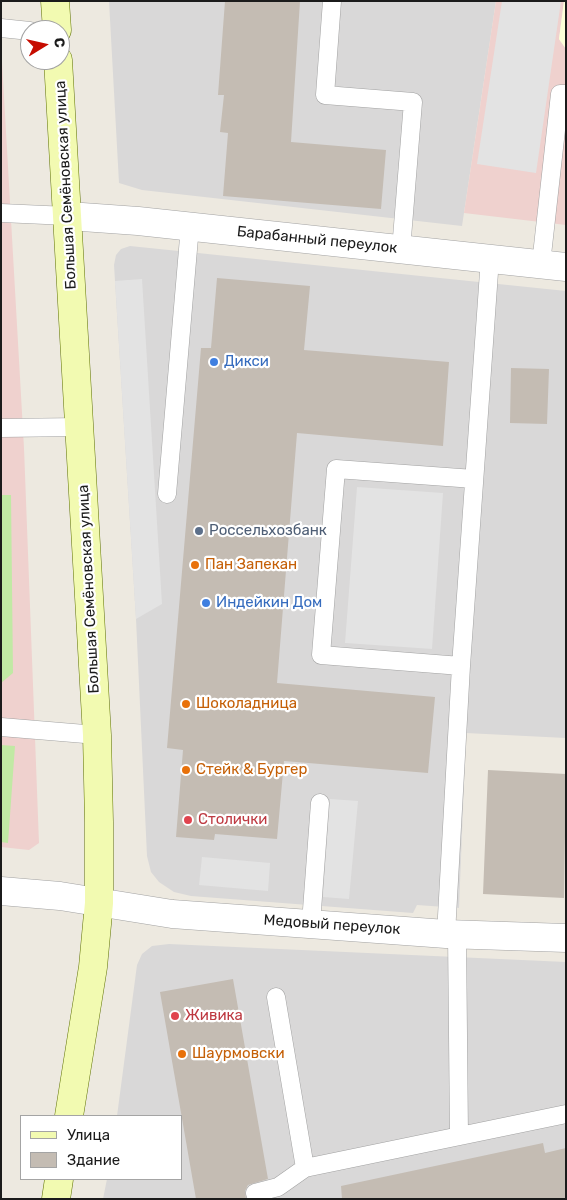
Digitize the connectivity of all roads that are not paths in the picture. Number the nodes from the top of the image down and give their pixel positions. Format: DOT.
graph roads {
  1 [pos="55,1"];
  2 [pos="332,1"];
  3 [pos="56,20"];
  4 [pos="1,28"];
  5 [pos="20,30"];
  6 [pos="59,70"];
  7 [pos="566,94"];
  8 [pos="1,213"];
  9 [pos="68,216"];
  10 [pos="190,226"];
  11 [pos="401,250"];
  12 [pos="490,258"];
  13 [pos="553,266"];
  14 [pos="80,427"];
  15 [pos="1,428"];
  16 [pos="474,479"];
  17 [pos="167,494"];
  18 [pos="460,666"];
  19 [pos="1,727"];
  20 [pos="97,735"];
  21 [pos="320,803"];
  22 [pos="1,892"];
  23 [pos="99,903"];
  24 [pos="311,923"];
  25 [pos="452,934"];
  26 [pos="566,938"];
  27 [pos="276,997"];
  28 [pos="566,1114"];
  29 [pos="69,1115"];
  30 [pos="459,1136"];
  31 [pos="305,1168"];
  32 [pos="59,1180"];
  33 [pos="56,1199"];
  34 [pos="257,1199"];
  1 -- 3 [label="main road"];
  2 -- 11 [label="lane"];
  4 -- 5 [label="lane"];
  6 -- 9 [label="main road, Большая Семёновская улица"];
  7 -- 13 [label="lane"];
  8 -- 9 [label="lane"];
  9 -- 10 [label="street, Барабанный переулок"];
  9 -- 14 [label="main road, Большая Семёновская улица"];
  10 -- 11 [label="street, Барабанный переулок"];
  10 -- 17 [label="lane"];
  11 -- 12 [label="street, Барабанный переулок"];
  12 -- 13 [label="street, Барабанный переулок"];
  12 -- 16 [label="lane"];
  14 -- 15 [label="lane"];
  14 -- 20 [label="main road, Большая Семёновская улица"];
  16 -- 18 [label="lane"];
  16 -- 18 [label="lane"];
  18 -- 25 [label="lane"];
  19 -- 20 [label="lane"];
  20 -- 23 [label="main road, Большая Семёновская улица"];
  21 -- 24 [label="lane"];
  22 -- 23 [label="street, Медовый переулок"];
  23 -- 24 [label="street, Медовый переулок"];
  23 -- 29 [label="main road, Большая Семёновская улица"];
  24 -- 25 [label="street, Медовый переулок"];
  25 -- 26 [label="street, Медовый переулок"];
  25 -- 30 [label="lane"];
  27 -- 31 [label="lane"];
  28 -- 30 [label="lane"];
  30 -- 31 [label="lane"];
  31 -- 34 [label="lane"];
  32 -- 33 [label="main road"];
}
